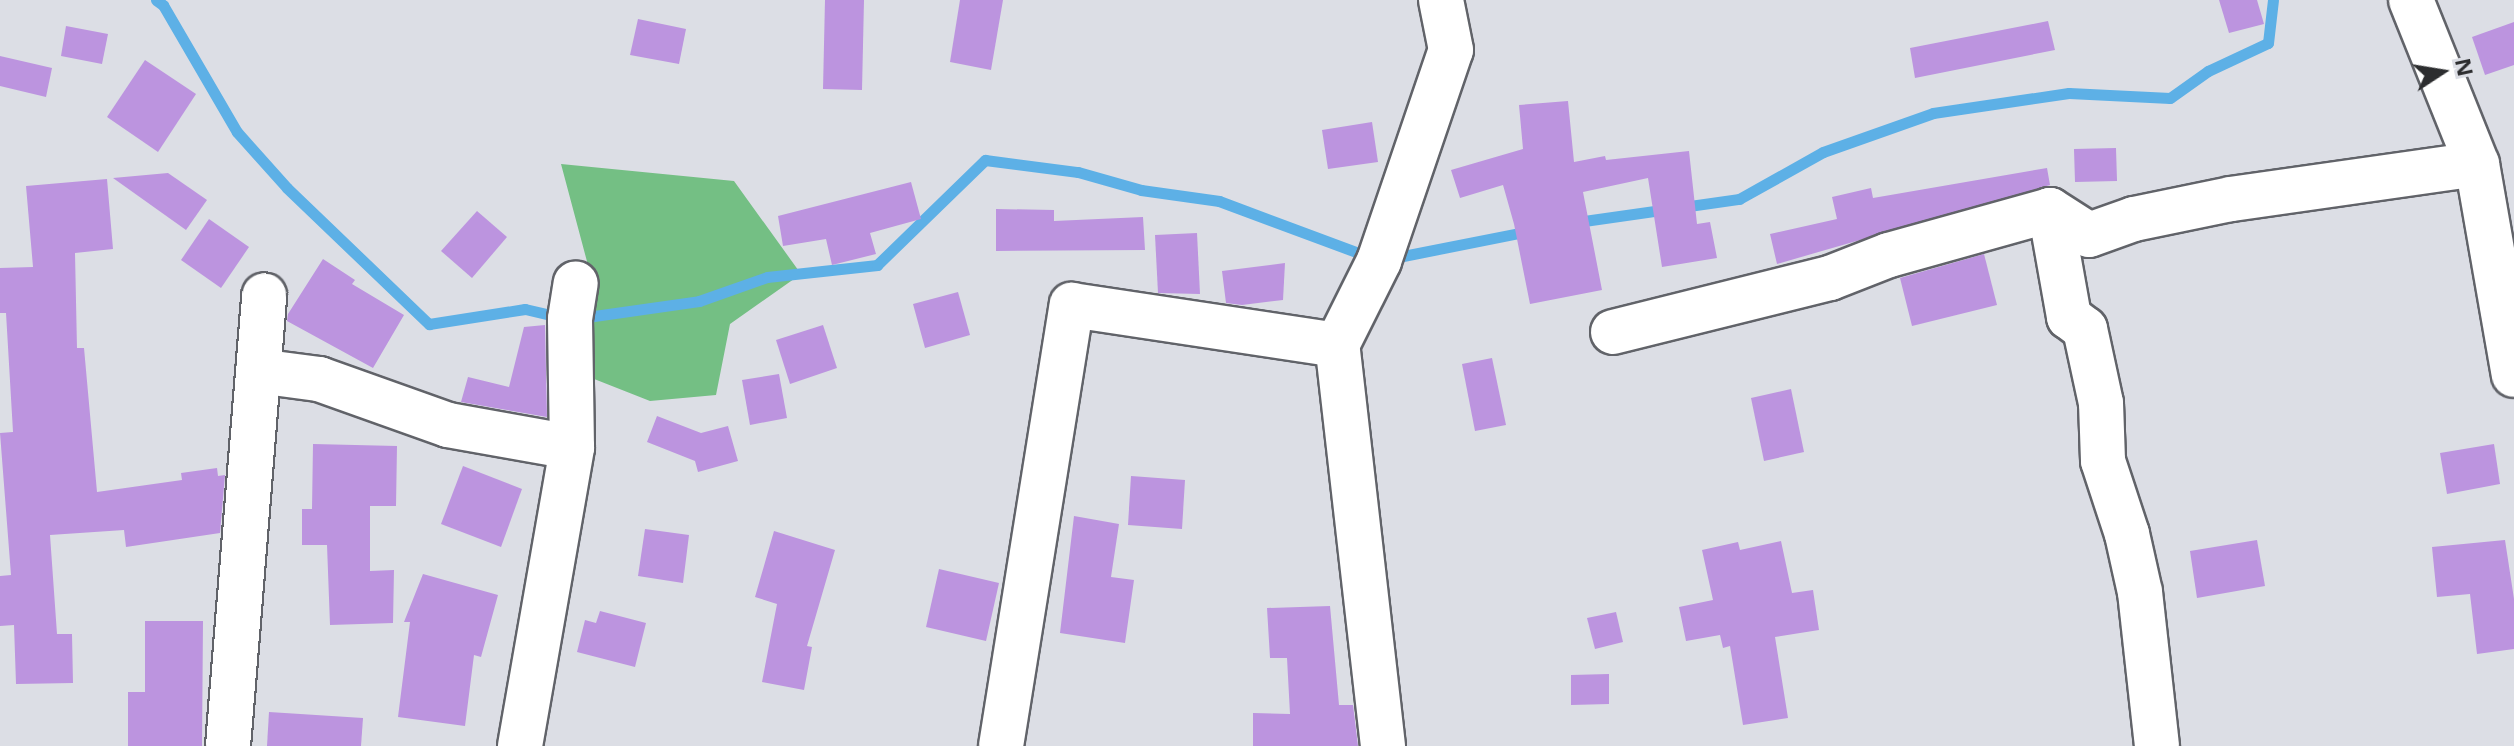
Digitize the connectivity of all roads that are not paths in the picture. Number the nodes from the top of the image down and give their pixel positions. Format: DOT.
graph roads {
  1 [pos="1441,0"];
  2 [pos="2411,0"];
  3 [pos="2477,164"];
  4 [pos="2050,210"];
  5 [pos="576,283"];
  6 [pos="264,295"];
  7 [pos="1613,332"];
  8 [pos="1337,345"];
  9 [pos="258,371"];
  10 [pos="2514,375"];
  11 [pos="572,447"];
  12 [pos="228,746"];
  13 [pos="520,746"];
  14 [pos="1001,746"];
  15 [pos="1383,746"];
  16 [pos="2157,746"];
  1 -- 8 [label="street"];
  2 -- 3 [label="street"];
  3 -- 4 [label="street"];
  3 -- 10 [label="street"];
  4 -- 7 [label="street"];
  4 -- 16 [label="street"];
  5 -- 11 [label="street"];
  6 -- 9 [label="street"];
  8 -- 14 [label="street"];
  8 -- 15 [label="street"];
  9 -- 11 [label="street"];
  9 -- 12 [label="street"];
  11 -- 13 [label="street"];
}
